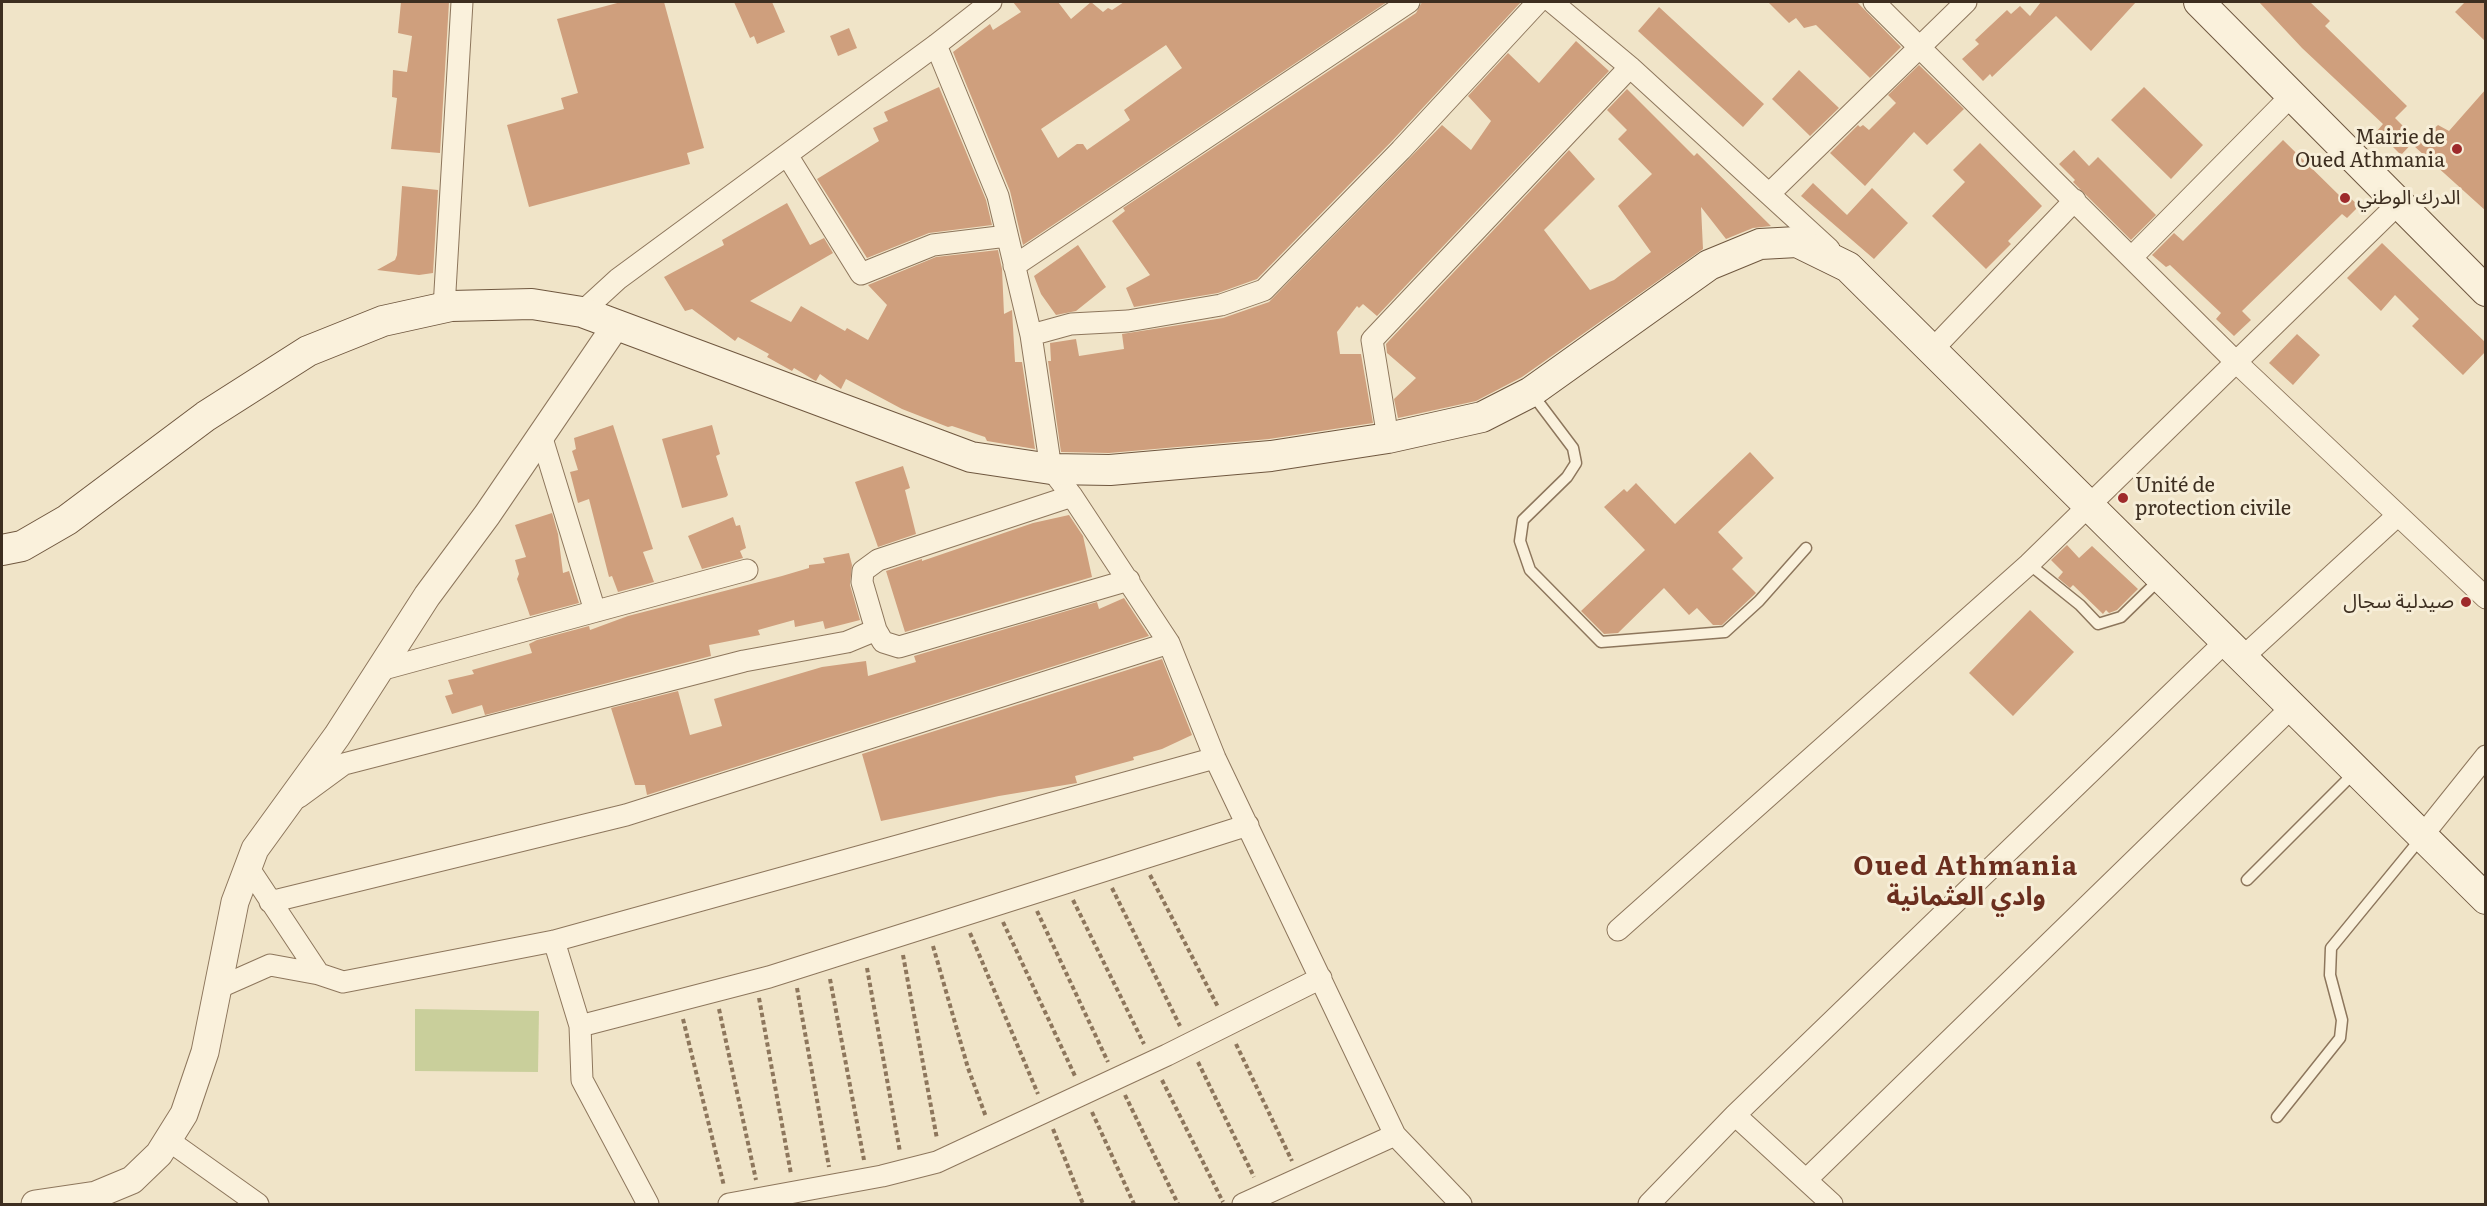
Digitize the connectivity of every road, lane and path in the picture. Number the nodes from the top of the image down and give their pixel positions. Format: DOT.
graph roads {
  1 [pos="462,2"];
  2 [pos="991,2"];
  3 [pos="1409,2"];
  4 [pos="1538,2"];
  5 [pos="1552,2"];
  6 [pos="1874,2"];
  7 [pos="1966,2"];
  8 [pos="2199,2"];
  9 [pos="936,45"];
  10 [pos="1921,46"];
  11 [pos="1630,67"];
  12 [pos="2292,95"];
  13 [pos="787,155"];
  14 [pos="1769,194"];
  15 [pos="2075,200"];
  16 [pos="2398,204"];
  17 [pos="1007,236"];
  18 [pos="2132,257"];
  19 [pos="1014,266"];
  20 [pos="1848,267"];
  21 [pos="2486,291"];
  22 [pos="444,308"];
  23 [pos="582,312"];
  24 [pos="617,324"];
  25 [pos="1031,335"];
  26 [pos="1932,350"];
  27 [pos="2237,363"];
  28 [pos="1530,392"];
  29 [pos="541,435"];
  30 [pos="1388,438"];
  31 [pos="1051,469"];
  32 [pos="1072,496"];
  33 [pos="2090,507"];
  34 [pos="2398,515"];
  35 [pos="1806,548"];
  36 [pos="2,550"];
  37 [pos="2029,564"];
  38 [pos="747,570"];
  39 [pos="2161,578"];
  40 [pos="1129,580"];
  41 [pos="2486,598"];
  42 [pos="595,611"];
  43 [pos="876,630"];
  44 [pos="1169,643"];
  45 [pos="2234,650"];
  46 [pos="380,670"];
  47 [pos="2292,708"];
  48 [pos="2486,756"];
  49 [pos="1215,758"];
  50 [pos="2356,771"];
  51 [pos="286,807"];
  52 [pos="1248,825"];
  53 [pos="2422,836"];
  54 [pos="1141,859"];
  55 [pos="248,867"];
  56 [pos="1104,871"];
  57 [pos="2247,880"];
  58 [pos="1064,883"];
  59 [pos="1029,894"];
  60 [pos="2486,899"];
  61 [pos="270,902"];
  62 [pos="995,905"];
  63 [pos="963,915"];
  64 [pos="927,927"];
  65 [pos="1618,930"];
  66 [pos="899,936"];
  67 [pos="554,941"];
  68 [pos="863,947"];
  69 [pos="826,959"];
  70 [pos="794,969"];
  71 [pos="319,974"];
  72 [pos="1321,978"];
  73 [pos="755,980"];
  74 [pos="218,988"];
  75 [pos="716,991"];
  76 [pos="679,1000"];
  77 [pos="1227,1025"];
  78 [pos="580,1026"];
  79 [pos="1189,1044"];
  80 [pos="1153,1062"];
  81 [pos="1117,1079"];
  82 [pos="1084,1095"];
  83 [pos="1046,1113"];
  84 [pos="1735,1114"];
  85 [pos="2277,1117"];
  86 [pos="1395,1135"];
  87 [pos="994,1137"];
  88 [pos="168,1140"];
  89 [pos="941,1161"];
  90 [pos="903,1171"];
  91 [pos="1301,1178"];
  92 [pos="868,1179"];
  93 [pos="1807,1179"];
  94 [pos="832,1185"];
  95 [pos="795,1192"];
  96 [pos="1263,1195"];
  97 [pos="727,1199"];
  98 [pos="760,1199"];
  99 [pos="35,1204"];
  100 [pos="258,1204"];
  101 [pos="648,1204"];
  102 [pos="1083,1204"];
  103 [pos="1134,1204"];
  104 [pos="1178,1204"];
  105 [pos="1224,1204"];
  106 [pos="1243,1204"];
  107 [pos="1461,1204"];
  108 [pos="1649,1204"];
  109 [pos="1832,1204"];
  1 -- 22 [label="street"];
  2 -- 9 [label="street"];
  3 -- 19 [label="street"];
  4 -- 25 [label="street"];
  5 -- 11 [label="street"];
  6 -- 10 [label="street"];
  7 -- 10 [label="street"];
  8 -- 12 [label="main road"];
  9 -- 13 [label="street"];
  9 -- 17 [label="street"];
  10 -- 14 [label="street"];
  10 -- 15 [label="street"];
  11 -- 14 [label="street"];
  11 -- 30 [label="street"];
  12 -- 16 [label="main road"];
  12 -- 18 [label="street"];
  13 -- 17 [label="street"];
  13 -- 23 [label="street"];
  14 -- 20 [label="street"];
  15 -- 18 [label="street"];
  15 -- 26 [label="street"];
  16 -- 21 [label="main road"];
  16 -- 27 [label="street"];
  17 -- 19 [label="street"];
  18 -- 27 [label="street"];
  19 -- 25 [label="street"];
  20 -- 26 [label="main road"];
  20 -- 28 [label="main road"];
  22 -- 23 [label="main road"];
  22 -- 36 [label="main road"];
  23 -- 24 [label="main road"];
  24 -- 29 [label="street"];
  24 -- 31 [label="main road"];
  25 -- 31 [label="street"];
  26 -- 33 [label="main road"];
  27 -- 33 [label="street"];
  27 -- 34 [label="street"];
  28 -- 30 [label="main road"];
  28 -- 35 [label="lane"];
  29 -- 42 [label="street"];
  29 -- 46 [label="street"];
  30 -- 31 [label="main road"];
  31 -- 32 [label="street"];
  32 -- 40 [label="street"];
  32 -- 43 [label="street"];
  33 -- 37 [label="street"];
  33 -- 39 [label="main road"];
  34 -- 41 [label="street"];
  34 -- 45 [label="street"];
  37 -- 39 [label="lane"];
  37 -- 65 [label="street"];
  38 -- 42 [label="street"];
  39 -- 45 [label="main road"];
  40 -- 43 [label="street"];
  40 -- 44 [label="street"];
  42 -- 46 [label="street"];
  43 -- 51 [label="street"];
  44 -- 49 [label="street"];
  44 -- 61 [label="street"];
  45 -- 47 [label="main road"];
  45 -- 84 [label="street"];
  46 -- 51 [label="street"];
  47 -- 50 [label="main road"];
  47 -- 93 [label="street"];
  48 -- 53 [label="street"];
  49 -- 52 [label="street"];
  49 -- 67 [label="street"];
  50 -- 53 [label="main road"];
  50 -- 57 [label="lane"];
  51 -- 55 [label="street"];
  52 -- 54 [label="street"];
  52 -- 72 [label="street"];
  53 -- 60 [label="main road"];
  53 -- 85 [label="lane"];
  54 -- 56 [label="street"];
  54 -- 77 [label="path"];
  55 -- 61 [label="street"];
  55 -- 74 [label="street"];
  56 -- 58 [label="street"];
  56 -- 79 [label="path"];
  58 -- 59 [label="street"];
  58 -- 80 [label="path"];
  59 -- 62 [label="street"];
  59 -- 81 [label="path"];
  61 -- 71 [label="street"];
  62 -- 63 [label="street"];
  62 -- 82 [label="path"];
  63 -- 64 [label="street"];
  63 -- 83 [label="path"];
  64 -- 66 [label="street"];
  64 -- 87 [label="path"];
  66 -- 68 [label="street"];
  66 -- 89 [label="path"];
  67 -- 71 [label="street"];
  67 -- 78 [label="street"];
  68 -- 69 [label="street"];
  68 -- 90 [label="path"];
  69 -- 70 [label="street"];
  69 -- 92 [label="path"];
  70 -- 73 [label="street"];
  70 -- 94 [label="path"];
  71 -- 74 [label="street"];
  72 -- 77 [label="street"];
  72 -- 86 [label="street"];
  73 -- 75 [label="street"];
  73 -- 95 [label="path"];
  74 -- 88 [label="street"];
  75 -- 76 [label="street"];
  75 -- 98 [label="path"];
  76 -- 78 [label="street"];
  76 -- 97 [label="path"];
  77 -- 79 [label="street"];
  77 -- 91 [label="path"];
  78 -- 101 [label="street"];
  79 -- 80 [label="street"];
  79 -- 96 [label="path"];
  80 -- 81 [label="street"];
  80 -- 105 [label="path"];
  81 -- 82 [label="street"];
  81 -- 104 [label="path"];
  82 -- 83 [label="street"];
  82 -- 103 [label="path"];
  83 -- 87 [label="street"];
  83 -- 102 [label="path"];
  84 -- 93 [label="street"];
  84 -- 108 [label="street"];
  86 -- 91 [label="street"];
  86 -- 107 [label="street"];
  87 -- 89 [label="street"];
  88 -- 99 [label="street"];
  88 -- 100 [label="street"];
  89 -- 90 [label="street"];
  90 -- 92 [label="street"];
  91 -- 96 [label="street"];
  92 -- 94 [label="street"];
  93 -- 109 [label="street"];
  94 -- 95 [label="street"];
  95 -- 98 [label="street"];
  96 -- 106 [label="street"];
  97 -- 98 [label="street"];
}
